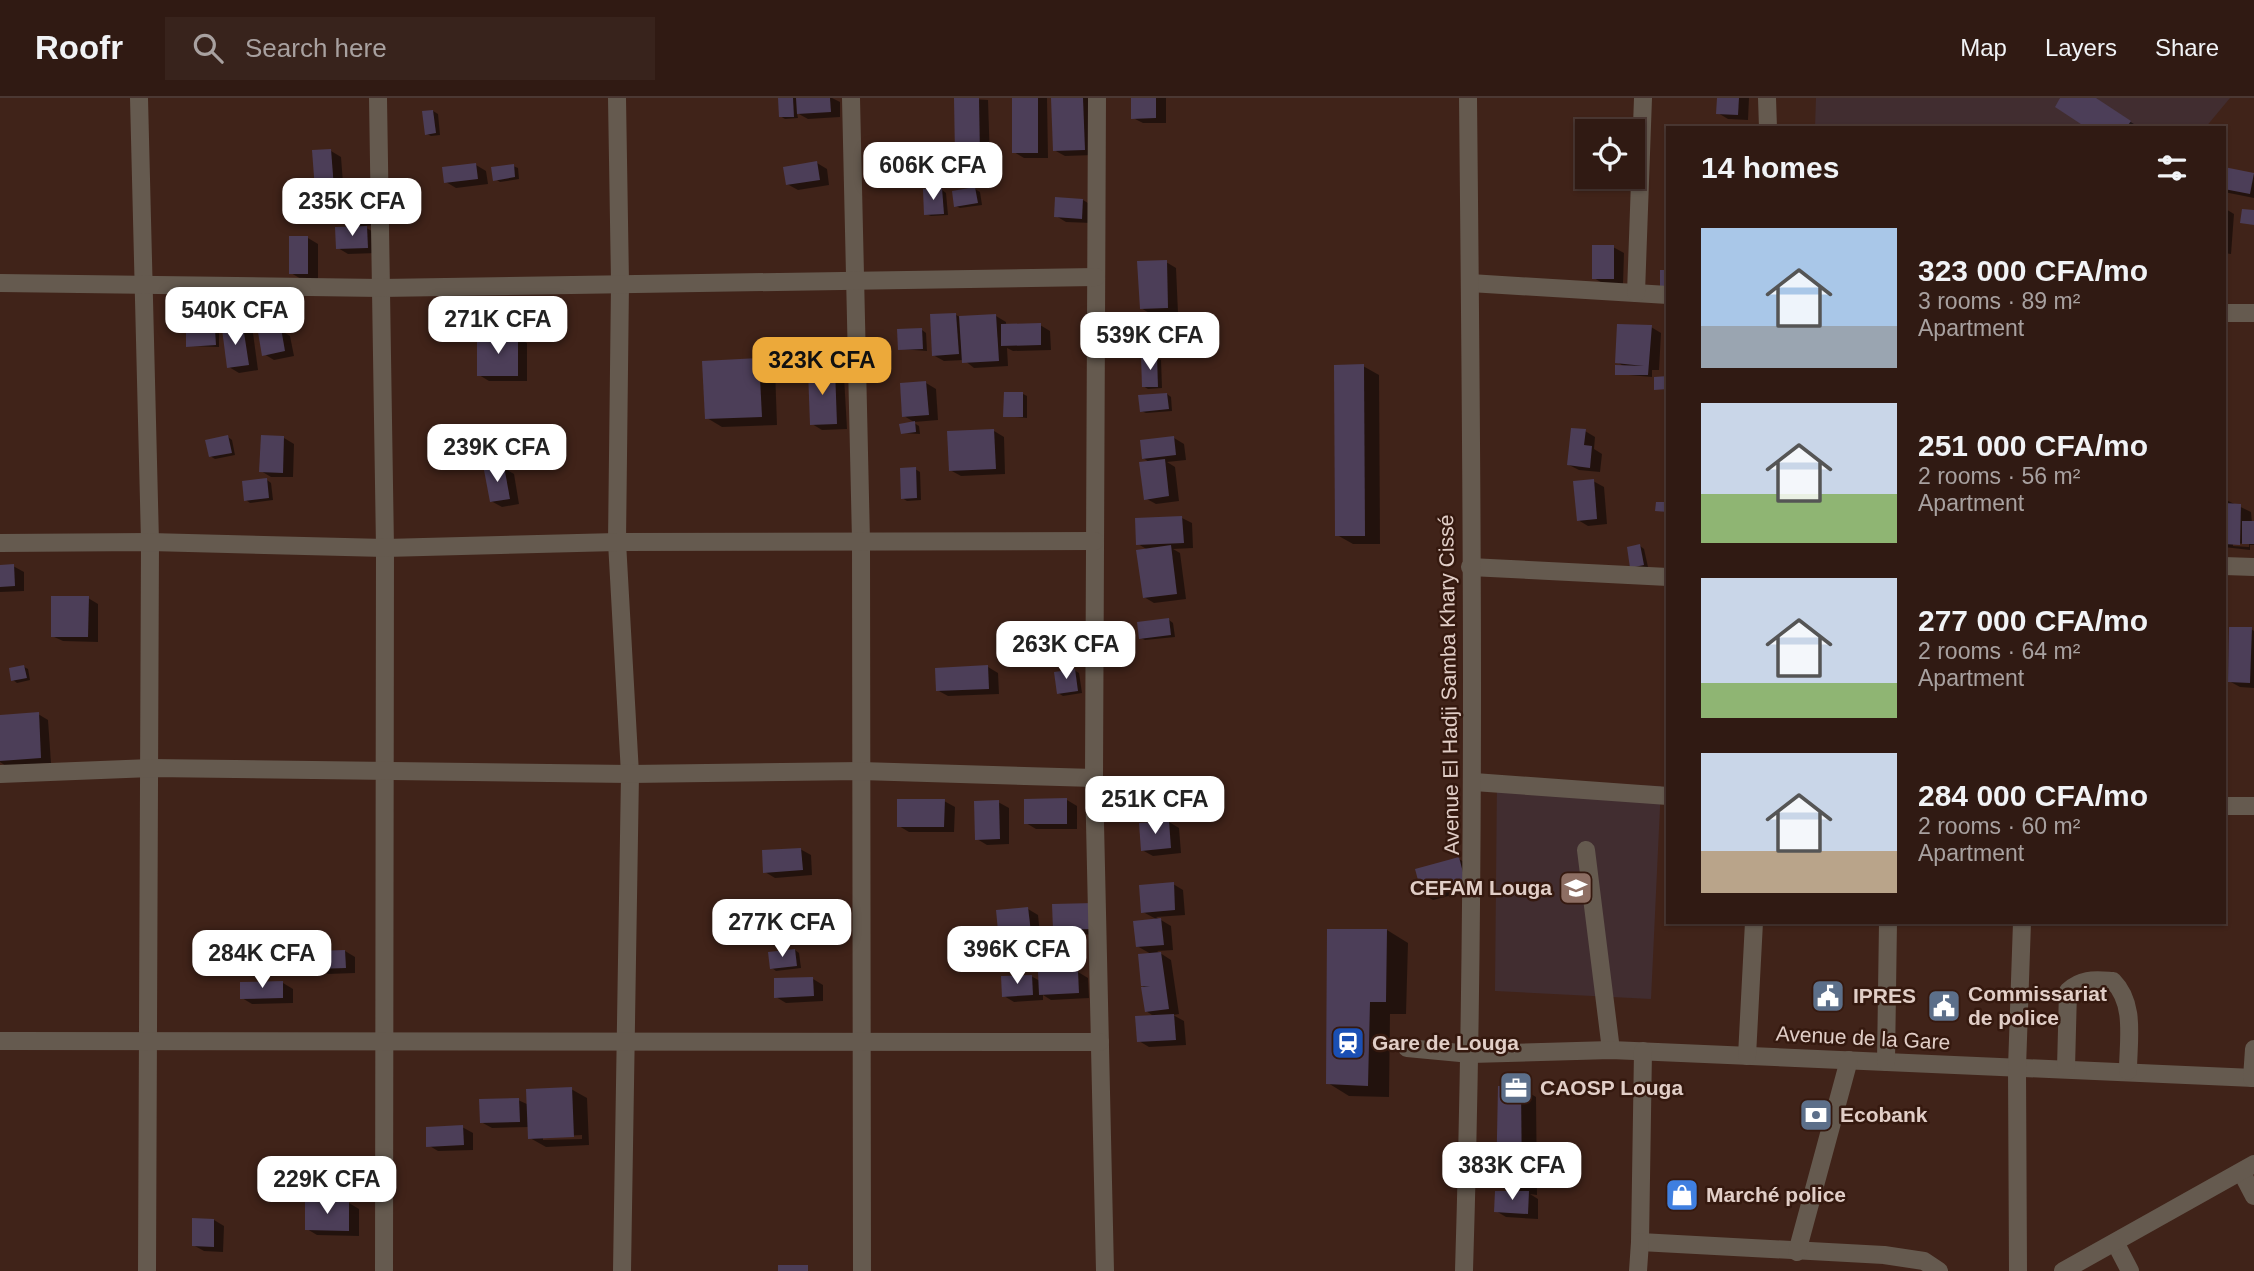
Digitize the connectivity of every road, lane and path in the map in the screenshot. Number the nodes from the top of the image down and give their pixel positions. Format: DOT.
graph roads {
  1 [pos="139,98"];
  2 [pos="378,98"];
  3 [pos="617,98"];
  4 [pos="851,98"];
  5 [pos="1097,98"];
  6 [pos="1468,98"];
  7 [pos="1643,98"];
  8 [pos="1768,98"];
  9 [pos="1768,126"];
  10 [pos="1096,277"];
  11 [pos="0,282"];
  12 [pos="857,282"];
  13 [pos="620,283"];
  14 [pos="1470,283"];
  15 [pos="143,285"];
  16 [pos="381,288"];
  17 [pos="1636,293"];
  18 [pos="1666,295"];
  19 [pos="2226,313"];
  20 [pos="2254,313"];
  21 [pos="861,541"];
  22 [pos="1096,541"];
  23 [pos="150,542"];
  24 [pos="617,542"];
  25 [pos="0,543"];
  26 [pos="385,548"];
  27 [pos="2226,566"];
  28 [pos="2254,567"];
  29 [pos="1470,568"];
  30 [pos="1666,577"];
  31 [pos="150,768"];
  32 [pos="861,771"];
  33 [pos="386,773"];
  34 [pos="0,774"];
  35 [pos="630,774"];
  36 [pos="1094,778"];
  37 [pos="1474,782"];
  38 [pos="1666,796"];
  39 [pos="2226,806"];
  40 [pos="2254,806"];
  41 [pos="1586,849"];
  42 [pos="1754,924"];
  43 [pos="1888,924"];
  44 [pos="2022,924"];
  45 [pos="0,1041"];
  46 [pos="149,1042"];
  47 [pos="383,1042"];
  48 [pos="860,1042"];
  49 [pos="1100,1042"];
  50 [pos="628,1043"];
  51 [pos="1407,1048"];
  52 [pos="2254,1049"];
  53 [pos="1611,1050"];
  54 [pos="1643,1051"];
  55 [pos="1471,1054"];
  56 [pos="1747,1056"];
  57 [pos="1849,1060"];
  58 [pos="1885,1062"];
  59 [pos="2017,1068"];
  60 [pos="2066,1068"];
  61 [pos="2127,1071"];
  62 [pos="2253,1078"];
  63 [pos="2248,1169"];
  64 [pos="2254,1196"];
  65 [pos="1640,1242"];
  66 [pos="2116,1244"];
  67 [pos="1797,1252"];
  68 [pos="148,1271"];
  69 [pos="384,1271"];
  70 [pos="622,1271"];
  71 [pos="862,1271"];
  72 [pos="1105,1271"];
  73 [pos="1464,1271"];
  74 [pos="1638,1271"];
  75 [pos="1939,1271"];
  76 [pos="2018,1271"];
  77 [pos="2063,1271"];
  78 [pos="2130,1271"];
  1 -- 15 [label="street"];
  2 -- 16 [label="street"];
  3 -- 13 [label="street"];
  4 -- 12 [label="street"];
  5 -- 10 [label="street"];
  6 -- 14 [label="street, Avenue El Hadji Samba Khary Cissé"];
  7 -- 17 [label="street"];
  8 -- 9 [label="street"];
  10 -- 12 [label="street"];
  10 -- 22 [label="street"];
  11 -- 15 [label="street"];
  12 -- 13 [label="street"];
  12 -- 21 [label="street"];
  13 -- 16 [label="street"];
  13 -- 24 [label="street"];
  14 -- 17 [label="street"];
  14 -- 29 [label="street, Avenue El Hadji Samba Khary Cissé"];
  15 -- 16 [label="street"];
  15 -- 23 [label="street"];
  16 -- 26 [label="street"];
  17 -- 18 [label="street"];
  19 -- 20 [label="street"];
  21 -- 22 [label="street"];
  21 -- 24 [label="street"];
  21 -- 32 [label="street"];
  22 -- 36 [label="street"];
  23 -- 25 [label="street"];
  23 -- 26 [label="street"];
  23 -- 31 [label="street"];
  24 -- 26 [label="street"];
  24 -- 35 [label="street"];
  26 -- 33 [label="street"];
  27 -- 28 [label="street"];
  29 -- 30 [label="street"];
  29 -- 37 [label="street, Avenue El Hadji Samba Khary Cissé"];
  31 -- 33 [label="street"];
  31 -- 34 [label="street"];
  31 -- 46 [label="street"];
  32 -- 35 [label="street"];
  32 -- 36 [label="street"];
  32 -- 48 [label="street"];
  33 -- 35 [label="street"];
  33 -- 47 [label="street"];
  35 -- 50 [label="street"];
  36 -- 49 [label="street"];
  37 -- 38 [label="street"];
  37 -- 55 [label="street, Avenue El Hadji Samba Khary Cissé"];
  39 -- 40 [label="street"];
  41 -- 53 [label="street"];
  42 -- 56 [label="street"];
  43 -- 58 [label="street"];
  44 -- 59 [label="street"];
  45 -- 46 [label="street"];
  46 -- 47 [label="street"];
  46 -- 68 [label="street"];
  47 -- 50 [label="street"];
  47 -- 69 [label="street"];
  48 -- 49 [label="street"];
  48 -- 50 [label="street"];
  48 -- 71 [label="street"];
  49 -- 72 [label="street"];
  50 -- 70 [label="street"];
  51 -- 55 [label="street, Avenue de la Gare"];
  52 -- 62 [label="street"];
  53 -- 54 [label="street, Avenue de la Gare"];
  53 -- 55 [label="street, Avenue de la Gare"];
  54 -- 56 [label="street, Avenue de la Gare"];
  54 -- 65 [label="street"];
  55 -- 73 [label="street, Avenue El Hadji Samba Khary Cissé"];
  56 -- 57 [label="street, Avenue de la Gare"];
  57 -- 58 [label="street, Avenue de la Gare"];
  57 -- 67 [label="street"];
  58 -- 59 [label="street, Avenue de la Gare"];
  59 -- 60 [label="street, Avenue de la Gare"];
  59 -- 76 [label="street"];
  60 -- 61 [label="street, Avenue de la Gare"];
  60 -- 61 [label="street"];
  61 -- 62 [label="street, Avenue de la Gare"];
  63 -- 64 [label="street"];
  63 -- 66 [label="street"];
  65 -- 67 [label="street"];
  65 -- 74 [label="street"];
  66 -- 77 [label="street"];
  66 -- 78 [label="street"];
  67 -- 75 [label="street"];
}
